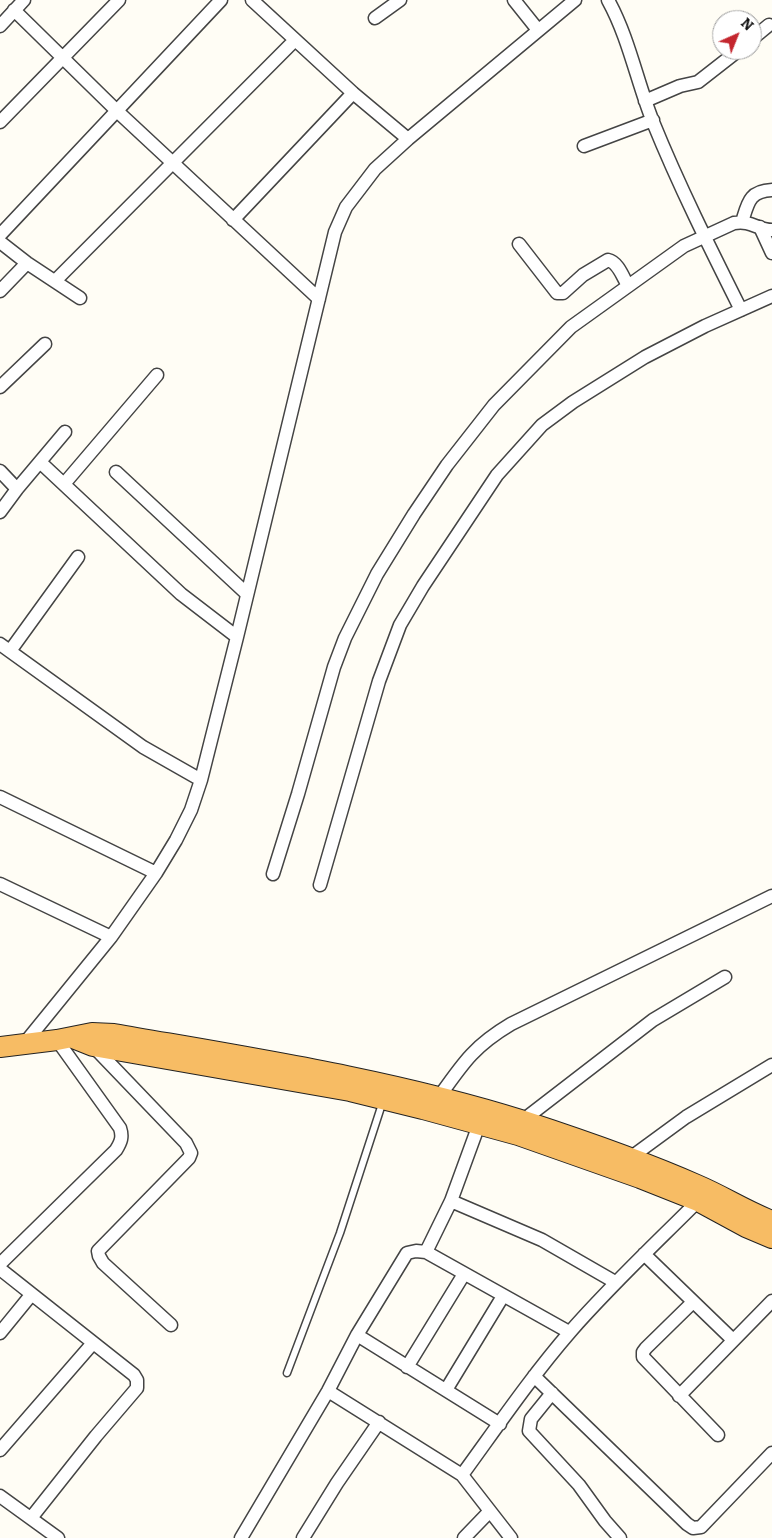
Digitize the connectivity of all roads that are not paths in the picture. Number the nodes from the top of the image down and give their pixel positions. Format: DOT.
graph roads {
  1 [pos="24,0"];
  2 [pos="119,0"];
  3 [pos="221,0"];
  4 [pos="252,0"];
  5 [pos="400,0"];
  6 [pos="514,0"];
  7 [pos="575,0"];
  8 [pos="608,0"];
  9 [pos="14,10"];
  10 [pos="375,18"];
  11 [pos="770,25"];
  12 [pos="0,26"];
  13 [pos="538,30"];
  14 [pos="762,31"];
  15 [pos="294,40"];
  16 [pos="62,57"];
  17 [pos="726,60"];
  18 [pos="353,93"];
  19 [pos="645,101"];
  20 [pos="117,111"];
  21 [pos="652,120"];
  22 [pos="0,122"];
  23 [pos="408,139"];
  24 [pos="584,146"];
  25 [pos="173,163"];
  26 [pos="772,190"];
  27 [pos="233,220"];
  28 [pos="742,222"];
  29 [pos="766,229"];
  30 [pos="0,235"];
  31 [pos="704,236"];
  32 [pos="0,242"];
  33 [pos="519,244"];
  34 [pos="772,253"];
  35 [pos="27,263"];
  36 [pos="55,281"];
  37 [pos="628,286"];
  38 [pos="0,291"];
  39 [pos="772,296"];
  40 [pos="80,298"];
  41 [pos="319,299"];
  42 [pos="741,310"];
  43 [pos="45,344"];
  44 [pos="157,375"];
  45 [pos="0,387"];
  46 [pos="65,432"];
  47 [pos="40,462"];
  48 [pos="0,471"];
  49 [pos="116,472"];
  50 [pos="64,484"];
  51 [pos="17,489"];
  52 [pos="0,512"];
  53 [pos="78,557"];
  54 [pos="247,594"];
  55 [pos="237,636"];
  56 [pos="5,647"];
  57 [pos="201,780"];
  58 [pos="0,797"];
  59 [pos="156,873"];
  60 [pos="272,874"];
  61 [pos="0,884"];
  62 [pos="320,885"];
  63 [pos="772,896"];
  64 [pos="111,936"];
  65 [pos="725,977"];
  66 [pos="64,1039"];
  67 [pos="24,1044"];
  68 [pos="93,1046"];
  69 [pos="0,1047"];
  70 [pos="772,1065"];
  71 [pos="439,1097"];
  72 [pos="384,1099"];
  73 [pos="481,1117"];
  74 [pos="522,1121"];
  75 [pos="630,1158"];
  76 [pos="452,1201"];
  77 [pos="698,1201"];
  78 [pos="772,1221"];
  79 [pos="772,1238"];
  80 [pos="426,1252"];
  81 [pos="644,1254"];
  82 [pos="0,1264"];
  83 [pos="0,1269"];
  84 [pos="464,1274"];
  85 [pos="615,1282"];
  86 [pos="32,1295"];
  87 [pos="503,1296"];
  88 [pos="772,1301"];
  89 [pos="694,1302"];
  90 [pos="171,1325"];
  91 [pos="569,1332"];
  92 [pos="0,1333"];
  93 [pos="357,1335"];
  94 [pos="733,1340"];
  95 [pos="93,1343"];
  96 [pos="408,1367"];
  97 [pos="287,1372"];
  98 [pos="534,1376"];
  99 [pos="328,1390"];
  100 [pos="446,1390"];
  101 [pos="552,1394"];
  102 [pos="679,1396"];
  103 [pos="379,1422"];
  104 [pos="500,1424"];
  105 [pos="718,1435"];
  106 [pos="0,1450"];
  107 [pos="772,1453"];
  108 [pos="462,1475"];
  109 [pos="0,1496"];
  110 [pos="490,1511"];
  111 [pos="31,1518"];
  112 [pos="58,1538"];
  113 [pos="241,1538"];
  114 [pos="303,1538"];
  115 [pos="464,1538"];
  116 [pos="511,1538"];
  117 [pos="620,1538"];
  1 -- 9 [label="street"];
  2 -- 16 [label="street"];
  3 -- 20 [label="street"];
  4 -- 15 [label="street"];
  5 -- 10 [label="street"];
  6 -- 13 [label="street"];
  7 -- 13 [label="street"];
  8 -- 19 [label="street"];
  9 -- 12 [label="street"];
  9 -- 16 [label="street"];
  11 -- 14 [label="street"];
  13 -- 23 [label="street"];
  15 -- 18 [label="street"];
  15 -- 25 [label="street"];
  16 -- 20 [label="street"];
  16 -- 22 [label="street"];
  17 -- 19 [label="street"];
  18 -- 23 [label="street"];
  18 -- 27 [label="street"];
  19 -- 21 [label="street"];
  20 -- 25 [label="street"];
  20 -- 30 [label="street"];
  21 -- 24 [label="street"];
  21 -- 31 [label="street"];
  23 -- 41 [label="street"];
  25 -- 27 [label="street"];
  25 -- 36 [label="street"];
  26 -- 28 [label="street"];
  27 -- 41 [label="street"];
  28 -- 29 [label="street"];
  28 -- 31 [label="street"];
  29 -- 34 [label="street"];
  31 -- 37 [label="street"];
  31 -- 42 [label="street"];
  32 -- 35 [label="street"];
  33 -- 37 [label="street"];
  35 -- 36 [label="street"];
  35 -- 38 [label="street"];
  36 -- 40 [label="street"];
  37 -- 60 [label="street"];
  39 -- 42 [label="street"];
  41 -- 54 [label="street"];
  42 -- 62 [label="street"];
  43 -- 45 [label="street"];
  44 -- 50 [label="street"];
  46 -- 47 [label="street"];
  47 -- 50 [label="street"];
  47 -- 51 [label="street"];
  48 -- 51 [label="street"];
  49 -- 54 [label="street"];
  50 -- 55 [label="street"];
  51 -- 52 [label="street"];
  53 -- 56 [label="street"];
  54 -- 55 [label="street"];
  55 -- 57 [label="street"];
  56 -- 57 [label="street"];
  57 -- 59 [label="street"];
  58 -- 59 [label="street"];
  59 -- 64 [label="street"];
  61 -- 64 [label="street"];
  63 -- 71 [label="street"];
  64 -- 67 [label="street"];
  65 -- 74 [label="street"];
  66 -- 67 [label="highway"];
  66 -- 68 [label="highway"];
  66 -- 71 [label="highway"];
  66 -- 82 [label="street"];
  67 -- 69 [label="highway"];
  68 -- 72 [label="highway"];
  68 -- 90 [label="street"];
  70 -- 75 [label="street"];
  71 -- 73 [label="highway"];
  72 -- 73 [label="highway"];
  72 -- 97 [label="lane"];
  73 -- 74 [label="highway"];
  73 -- 76 [label="street"];
  73 -- 77 [label="highway"];
  74 -- 75 [label="highway"];
  75 -- 78 [label="highway"];
  76 -- 80 [label="street"];
  76 -- 85 [label="street"];
  77 -- 79 [label="highway"];
  77 -- 81 [label="street"];
  80 -- 84 [label="street"];
  80 -- 93 [label="street"];
  81 -- 85 [label="street"];
  81 -- 89 [label="street"];
  83 -- 86 [label="street"];
  84 -- 87 [label="street"];
  84 -- 96 [label="street"];
  85 -- 91 [label="street"];
  86 -- 92 [label="street"];
  86 -- 95 [label="street"];
  87 -- 91 [label="street"];
  87 -- 100 [label="street"];
  88 -- 94 [label="street"];
  89 -- 94 [label="street"];
  89 -- 102 [label="street"];
  91 -- 98 [label="street"];
  93 -- 96 [label="street"];
  93 -- 99 [label="street"];
  94 -- 102 [label="street"];
  95 -- 106 [label="street"];
  95 -- 111 [label="street"];
  96 -- 100 [label="street"];
  98 -- 101 [label="street"];
  98 -- 104 [label="street"];
  99 -- 103 [label="street"];
  99 -- 113 [label="street"];
  100 -- 104 [label="street"];
  101 -- 107 [label="street"];
  101 -- 117 [label="street"];
  102 -- 105 [label="street"];
  103 -- 108 [label="street"];
  103 -- 114 [label="street"];
  104 -- 108 [label="street"];
  108 -- 110 [label="street"];
  109 -- 111 [label="street"];
  110 -- 115 [label="street"];
  110 -- 116 [label="street"];
  111 -- 112 [label="street"];
}
